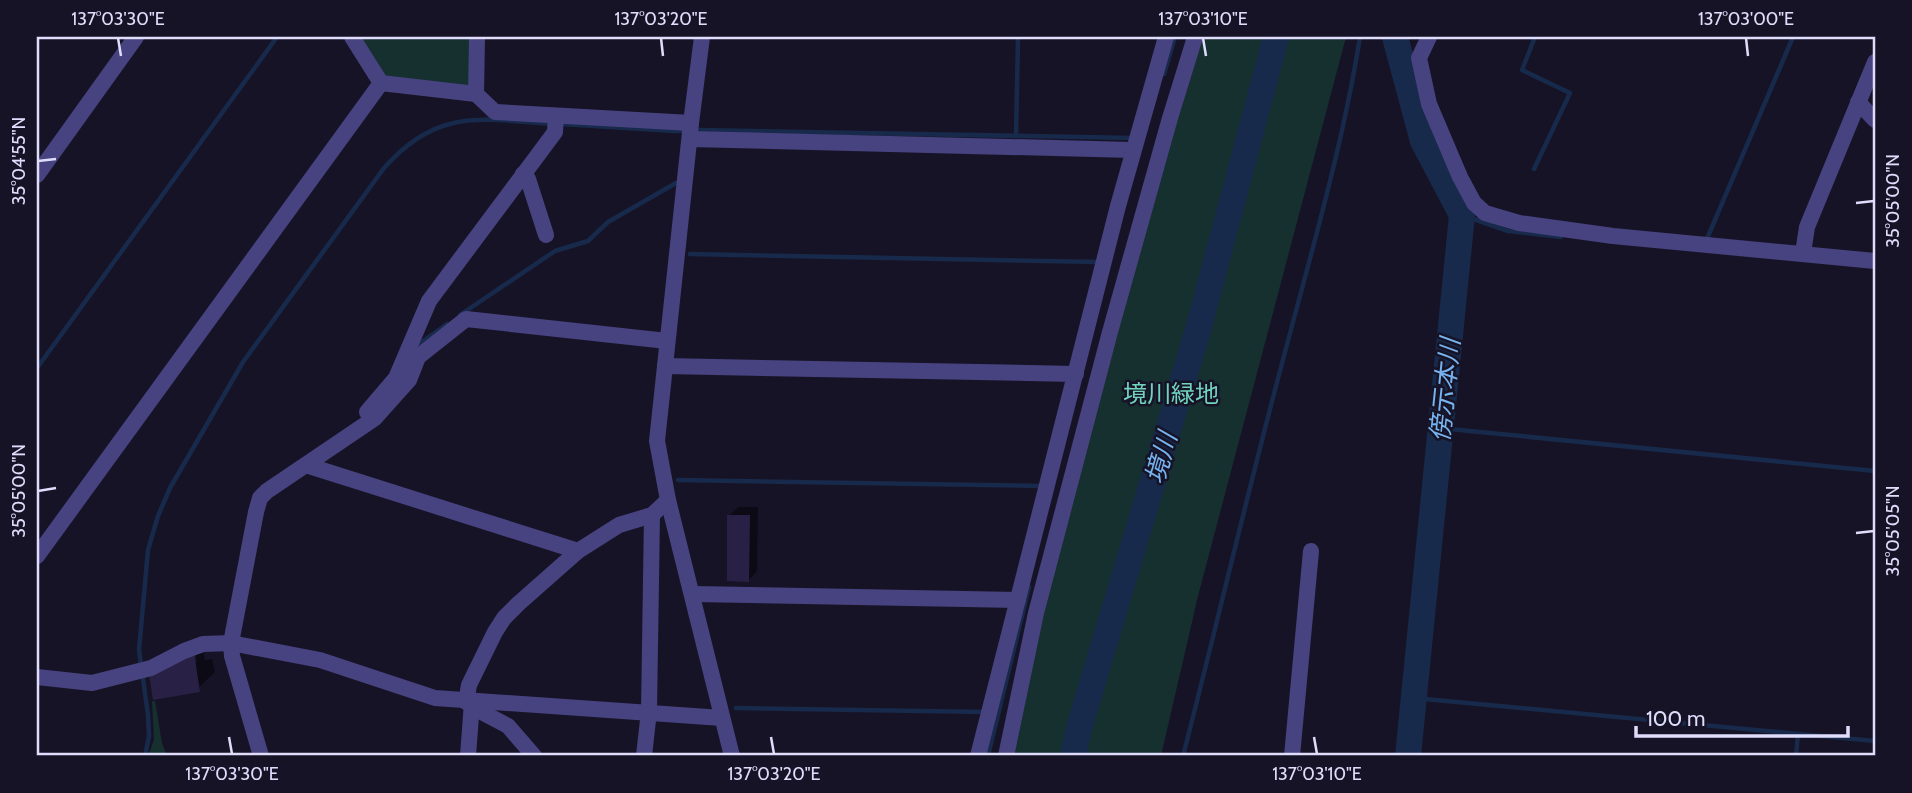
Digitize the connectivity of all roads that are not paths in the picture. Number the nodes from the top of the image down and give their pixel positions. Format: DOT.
graph roads {
  1 [pos="136,37"];
  2 [pos="352,37"];
  3 [pos="477,37"];
  4 [pos="702,37"];
  5 [pos="1166,37"];
  6 [pos="1195,37"];
  7 [pos="1429,37"];
  8 [pos="1875,62"];
  9 [pos="381,83"];
  10 [pos="476,94"];
  11 [pos="1858,102"];
  12 [pos="556,116"];
  13 [pos="1875,120"];
  14 [pos="690,131"];
  15 [pos="1133,150"];
  16 [pos="523,174"];
  17 [pos="37,175"];
  18 [pos="546,235"];
  19 [pos="1803,253"];
  20 [pos="1875,261"];
  21 [pos="667,341"];
  22 [pos="413,354"];
  23 [pos="665,366"];
  24 [pos="1076,374"];
  25 [pos="367,412"];
  26 [pos="306,466"];
  27 [pos="668,500"];
  28 [pos="652,515"];
  29 [pos="578,551"];
  30 [pos="1311,551"];
  31 [pos="37,556"];
  32 [pos="693,594"];
  33 [pos="1018,600"];
  34 [pos="231,643"];
  35 [pos="37,677"];
  36 [pos="470,704"];
  37 [pos="649,711"];
  38 [pos="722,718"];
  39 [pos="261,756"];
  40 [pos="468,756"];
  41 [pos="534,756"];
  42 [pos="644,756"];
  43 [pos="732,756"];
  44 [pos="978,756"];
  45 [pos="1006,756"];
  46 [pos="1292,756"];
  1 -- 17 [label="street"];
  2 -- 9 [label="street"];
  3 -- 10 [label="street"];
  4 -- 14 [label="street"];
  5 -- 15 [label="street"];
  6 -- 45 [label="street"];
  7 -- 19 [label="street"];
  8 -- 11 [label="street"];
  9 -- 10 [label="street"];
  9 -- 31 [label="street"];
  10 -- 12 [label="street"];
  11 -- 13 [label="street"];
  11 -- 19 [label="street"];
  12 -- 14 [label="street"];
  12 -- 16 [label="street"];
  14 -- 15 [label="street"];
  14 -- 21 [label="street"];
  15 -- 24 [label="street"];
  16 -- 18 [label="street"];
  16 -- 22 [label="street"];
  19 -- 20 [label="street"];
  21 -- 22 [label="street"];
  21 -- 23 [label="street"];
  22 -- 25 [label="street"];
  22 -- 26 [label="street"];
  23 -- 24 [label="street"];
  23 -- 27 [label="street"];
  24 -- 33 [label="street"];
  26 -- 29 [label="street"];
  26 -- 34 [label="street"];
  27 -- 28 [label="street"];
  27 -- 32 [label="street"];
  28 -- 29 [label="street"];
  28 -- 37 [label="street"];
  29 -- 36 [label="street"];
  30 -- 46 [label="street"];
  32 -- 33 [label="street"];
  32 -- 38 [label="street"];
  33 -- 44 [label="street"];
  34 -- 35 [label="street"];
  34 -- 36 [label="street"];
  34 -- 39 [label="street"];
  36 -- 37 [label="street"];
  36 -- 40 [label="street"];
  36 -- 41 [label="street"];
  37 -- 38 [label="street"];
  37 -- 42 [label="street"];
  38 -- 43 [label="street"];
}
